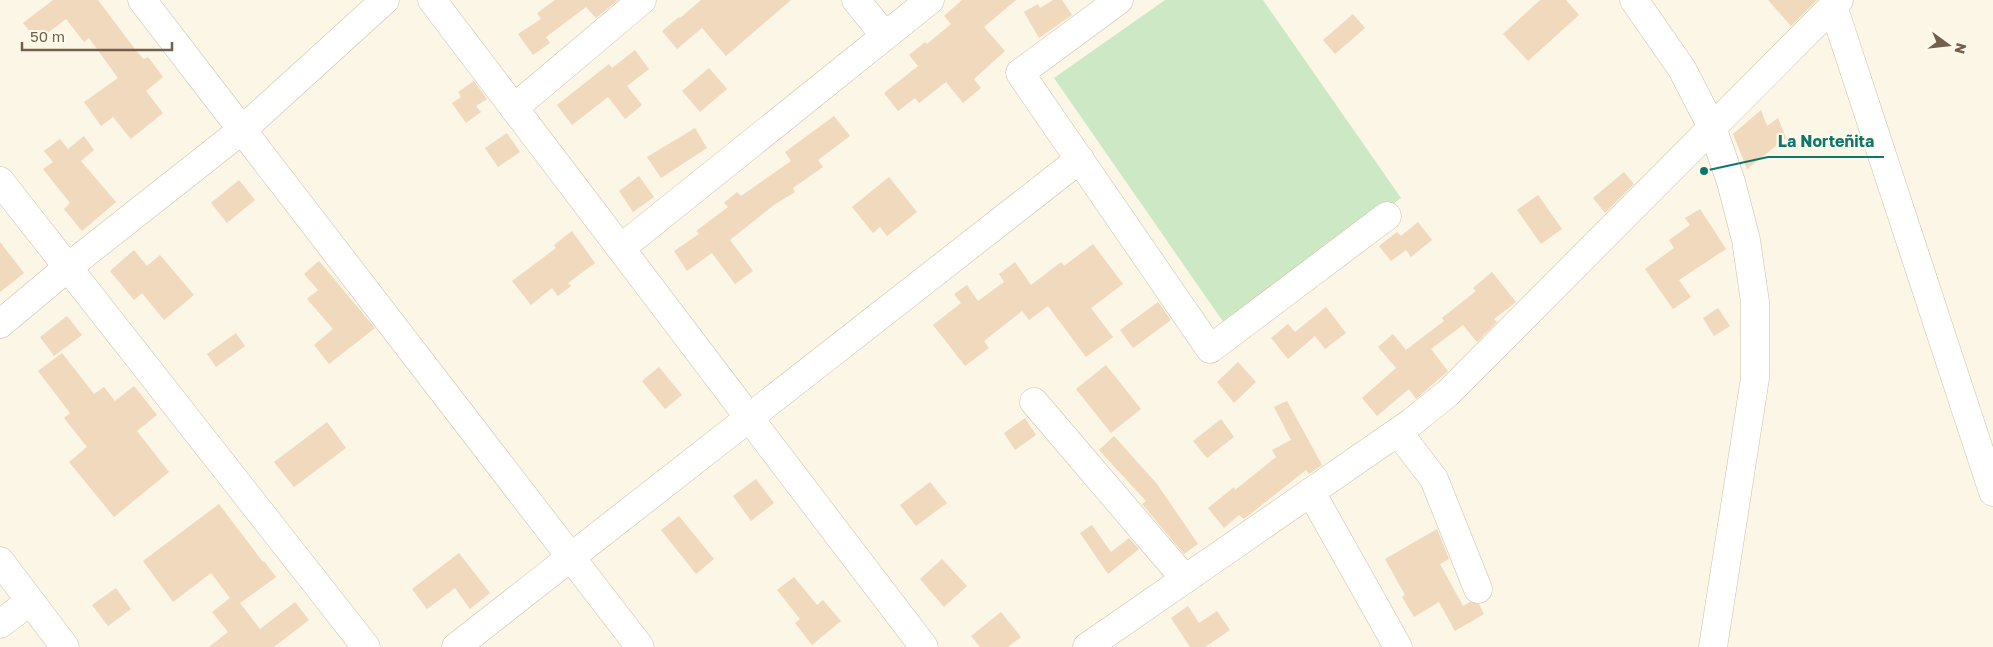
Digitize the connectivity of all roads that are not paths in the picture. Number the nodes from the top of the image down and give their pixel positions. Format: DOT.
graph roads {
  1 [pos="142,0"];
  2 [pos="385,0"];
  3 [pos="432,0"];
  4 [pos="642,0"];
  5 [pos="856,0"];
  6 [pos="930,0"];
  7 [pos="1119,0"];
  8 [pos="1634,0"];
  9 [pos="1836,3"];
  10 [pos="885,36"];
  11 [pos="514,108"];
  12 [pos="1712,127"];
  13 [pos="242,130"];
  14 [pos="1080,159"];
  15 [pos="0,181"];
  16 [pos="1387,216"];
  17 [pos="621,248"];
  18 [pos="67,268"];
  19 [pos="0,324"];
  20 [pos="1034,402"];
  21 [pos="748,418"];
  22 [pos="1398,432"];
  23 [pos="1311,492"];
  24 [pos="1993,492"];
  25 [pos="571,557"];
  26 [pos="0,561"];
  27 [pos="1185,579"];
  28 [pos="1478,589"];
  29 [pos="29,602"];
  30 [pos="0,624"];
  31 [pos="65,647"];
  32 [pos="366,647"];
  33 [pos="456,647"];
  34 [pos="640,647"];
  35 [pos="924,647"];
  36 [pos="1088,647"];
  37 [pos="1398,647"];
  38 [pos="1713,647"];
  1 -- 13 [label="street"];
  2 -- 13 [label="street"];
  3 -- 11 [label="street"];
  4 -- 11 [label="street"];
  5 -- 10 [label="street"];
  6 -- 10 [label="street"];
  7 -- 14 [label="street"];
  8 -- 12 [label="street"];
  9 -- 12 [label="street"];
  9 -- 24 [label="street"];
  10 -- 17 [label="street"];
  11 -- 17 [label="street"];
  12 -- 22 [label="street"];
  12 -- 38 [label="street"];
  13 -- 18 [label="street"];
  13 -- 25 [label="street"];
  14 -- 16 [label="street"];
  14 -- 21 [label="street"];
  15 -- 18 [label="street"];
  17 -- 21 [label="street"];
  18 -- 19 [label="street"];
  18 -- 32 [label="street"];
  20 -- 27 [label="street"];
  21 -- 25 [label="street"];
  21 -- 35 [label="street"];
  22 -- 23 [label="street"];
  22 -- 28 [label="street"];
  23 -- 27 [label="street"];
  23 -- 37 [label="street"];
  25 -- 33 [label="street"];
  25 -- 34 [label="street"];
  26 -- 29 [label="street"];
  27 -- 36 [label="street"];
  29 -- 30 [label="street"];
  29 -- 31 [label="street"];
}
